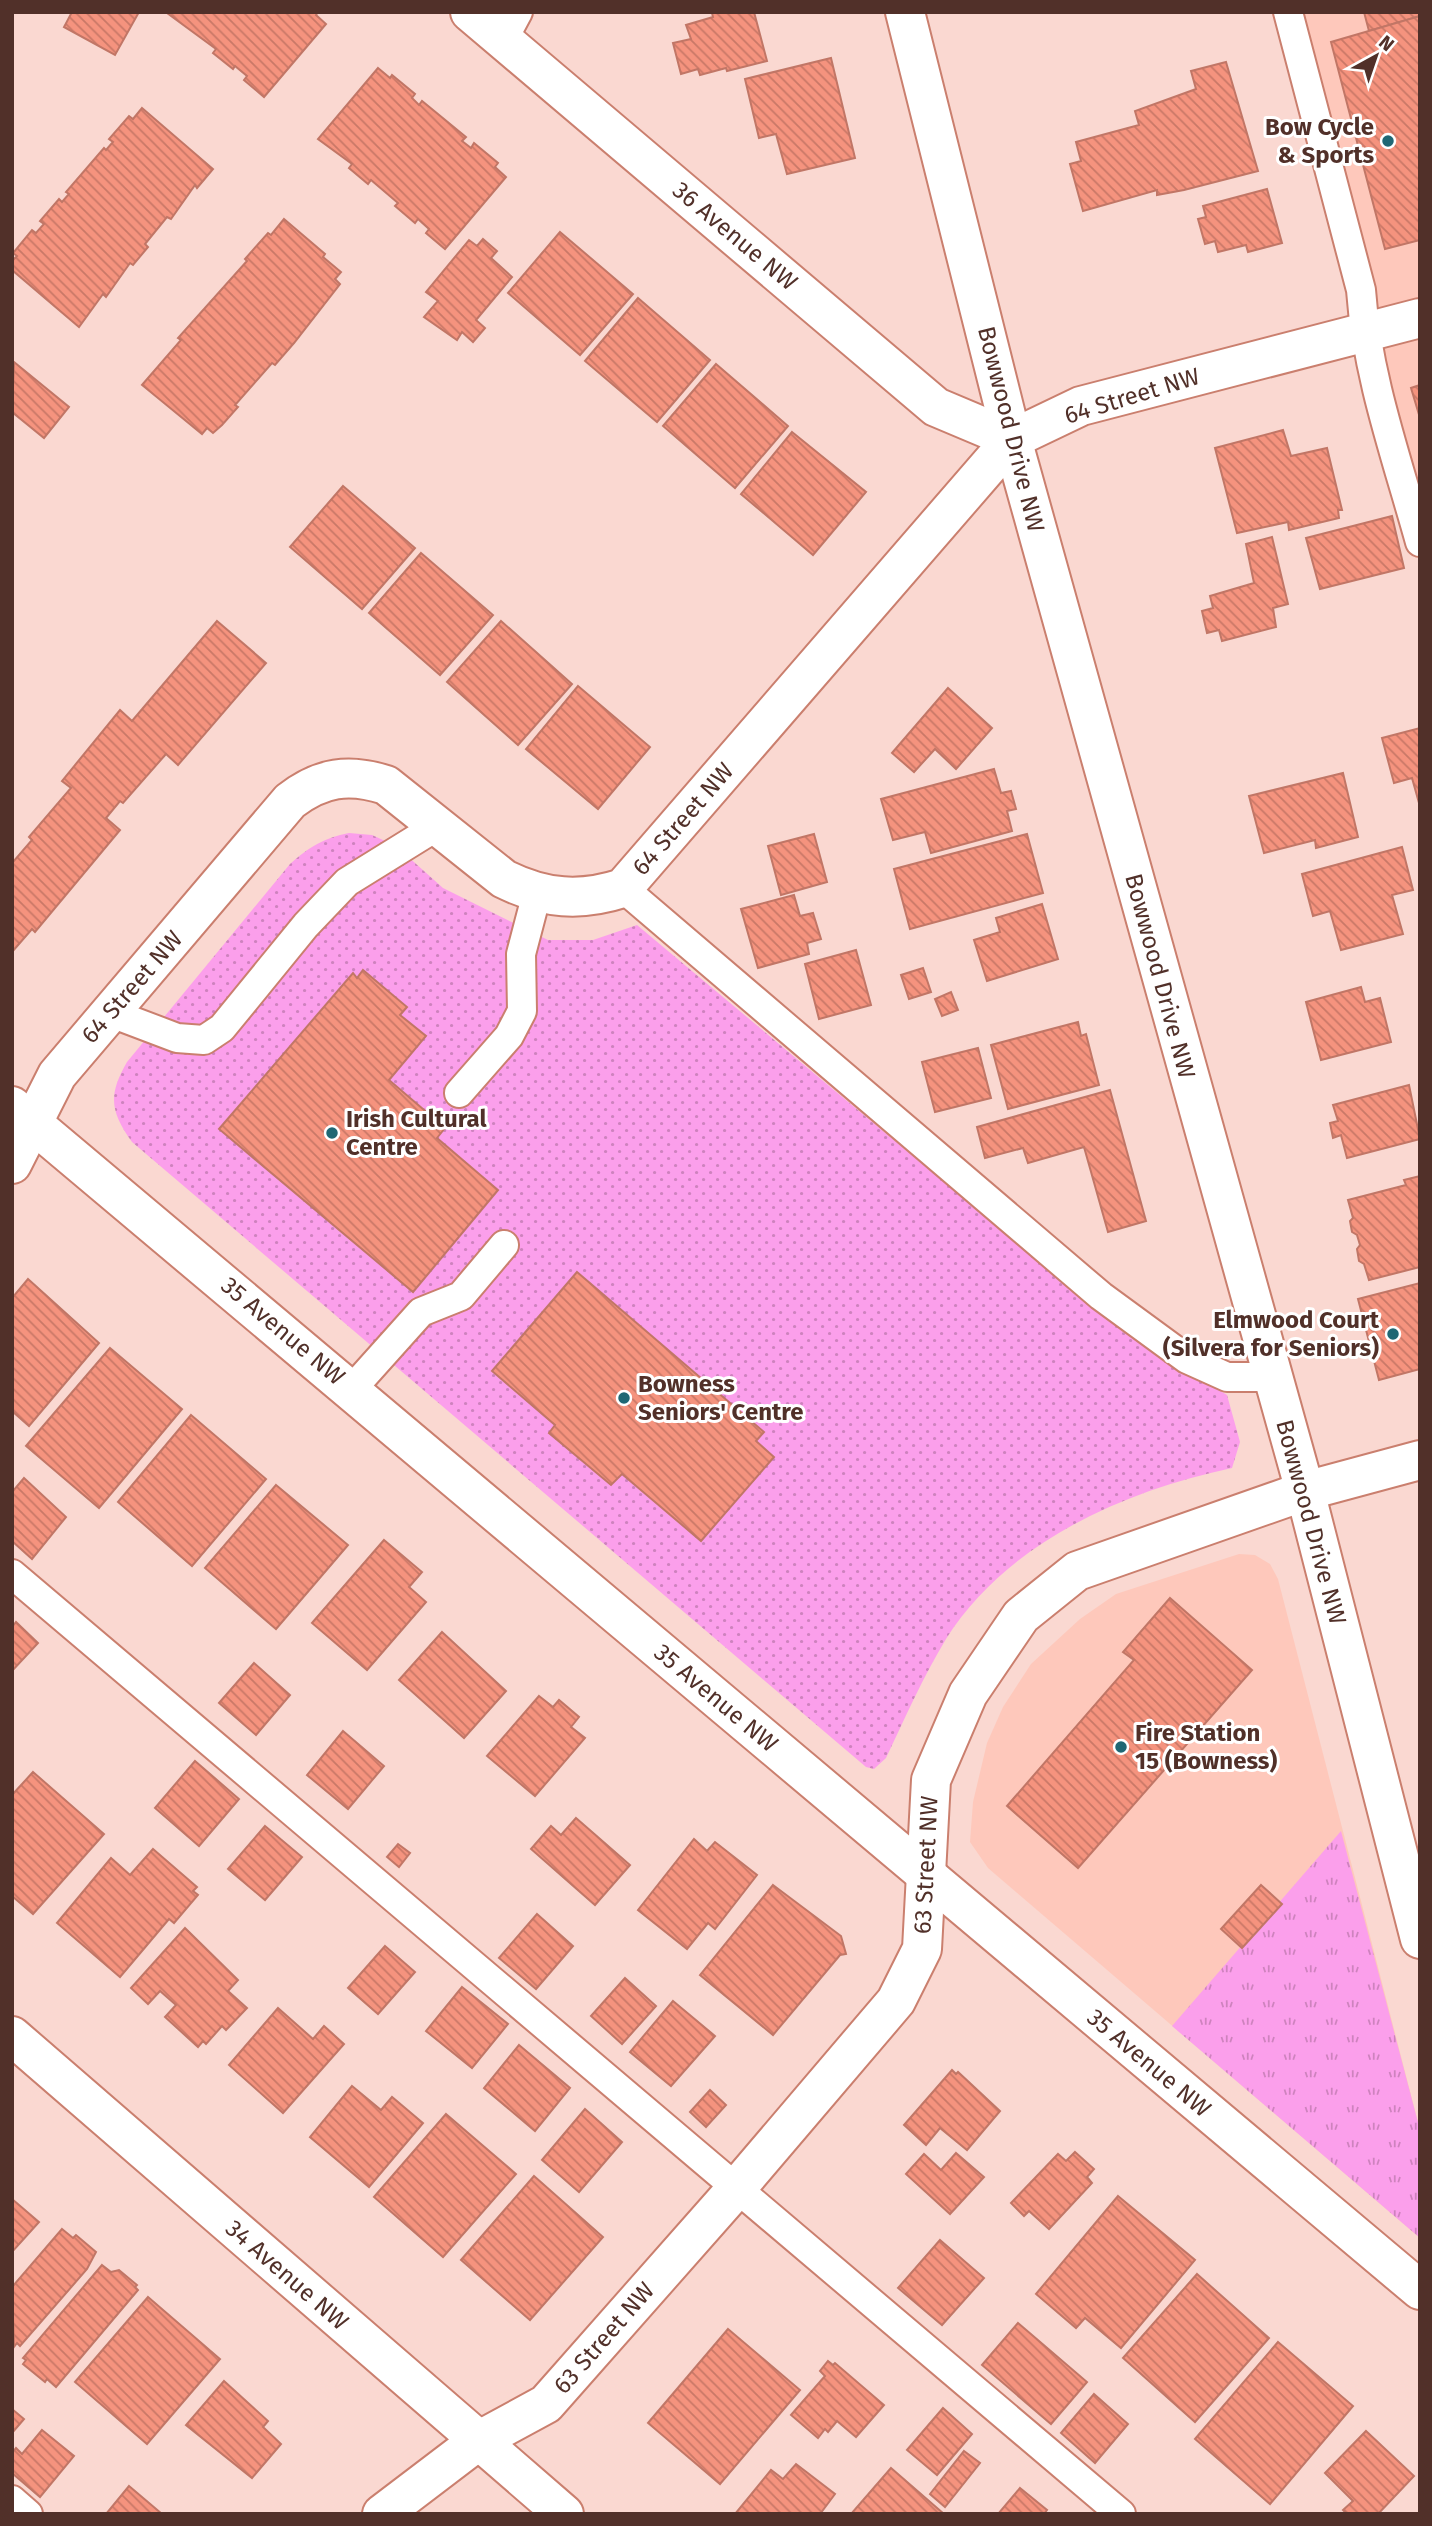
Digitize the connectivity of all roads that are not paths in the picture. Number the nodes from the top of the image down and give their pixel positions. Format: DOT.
graph roads {
  1 [pos="470,12"];
  2 [pos="905,12"];
  3 [pos="1288,12"];
  4 [pos="510,26"];
  5 [pos="1420,318"];
  6 [pos="1364,333"];
  7 [pos="1012,439"];
  8 [pos="1420,542"];
  9 [pos="439,825"];
  10 [pos="624,888"];
  11 [pos="537,893"];
  12 [pos="111,1013"];
  13 [pos="459,1093"];
  14 [pos="23,1114"];
  15 [pos="12,1164"];
  16 [pos="504,1245"];
  17 [pos="1271,1377"];
  18 [pos="352,1389"];
  19 [pos="1420,1460"];
  20 [pos="1305,1491"];
  21 [pos="12,1574"];
  22 [pos="926,1877"];
  23 [pos="1420,1939"];
  24 [pos="12,2036"];
  25 [pos="735,2190"];
  26 [pos="1420,2290"];
  27 [pos="478,2441"];
  28 [pos="12,2500"];
  29 [pos="28,2514"];
  30 [pos="382,2514"];
  31 [pos="564,2514"];
  32 [pos="1121,2514"];
  1 -- 4 [label="street, 36 Avenue NW"];
  2 -- 7 [label="street, Bowwood Drive NW"];
  3 -- 6 [label="lane"];
  4 -- 7 [label="street, 36 Avenue NW"];
  5 -- 6 [label="street, 64 Street NW"];
  6 -- 7 [label="street, 64 Street NW"];
  6 -- 8 [label="lane"];
  7 -- 10 [label="street, 64 Street NW"];
  7 -- 17 [label="street, Bowwood Drive NW"];
  9 -- 11 [label="street, 64 Street NW"];
  9 -- 12 [label="lane"];
  9 -- 12 [label="street, 64 Street NW"];
  10 -- 11 [label="street, 64 Street NW"];
  10 -- 17 [label="lane"];
  11 -- 13 [label="lane"];
  12 -- 14 [label="street, 64 Street NW"];
  14 -- 15 [label="street, 64 Street NW"];
  14 -- 18 [label="street, 35 Avenue NW"];
  16 -- 18 [label="lane"];
  17 -- 20 [label="street, Bowwood Drive NW"];
  18 -- 22 [label="street, 35 Avenue NW"];
  19 -- 20 [label="street, 63 Street NW"];
  20 -- 22 [label="street, 63 Street NW"];
  20 -- 23 [label="street, Bowwood Drive NW"];
  21 -- 25 [label="lane"];
  22 -- 25 [label="street, 63 Street NW"];
  22 -- 26 [label="street, 35 Avenue NW"];
  24 -- 27 [label="street, 34 Avenue NW"];
  25 -- 27 [label="street, 63 Street NW"];
  25 -- 32 [label="lane"];
  27 -- 30 [label="street, 63 Street NW"];
  27 -- 31 [label="street, 34 Avenue NW"];
  28 -- 29 [label="lane"];
}
